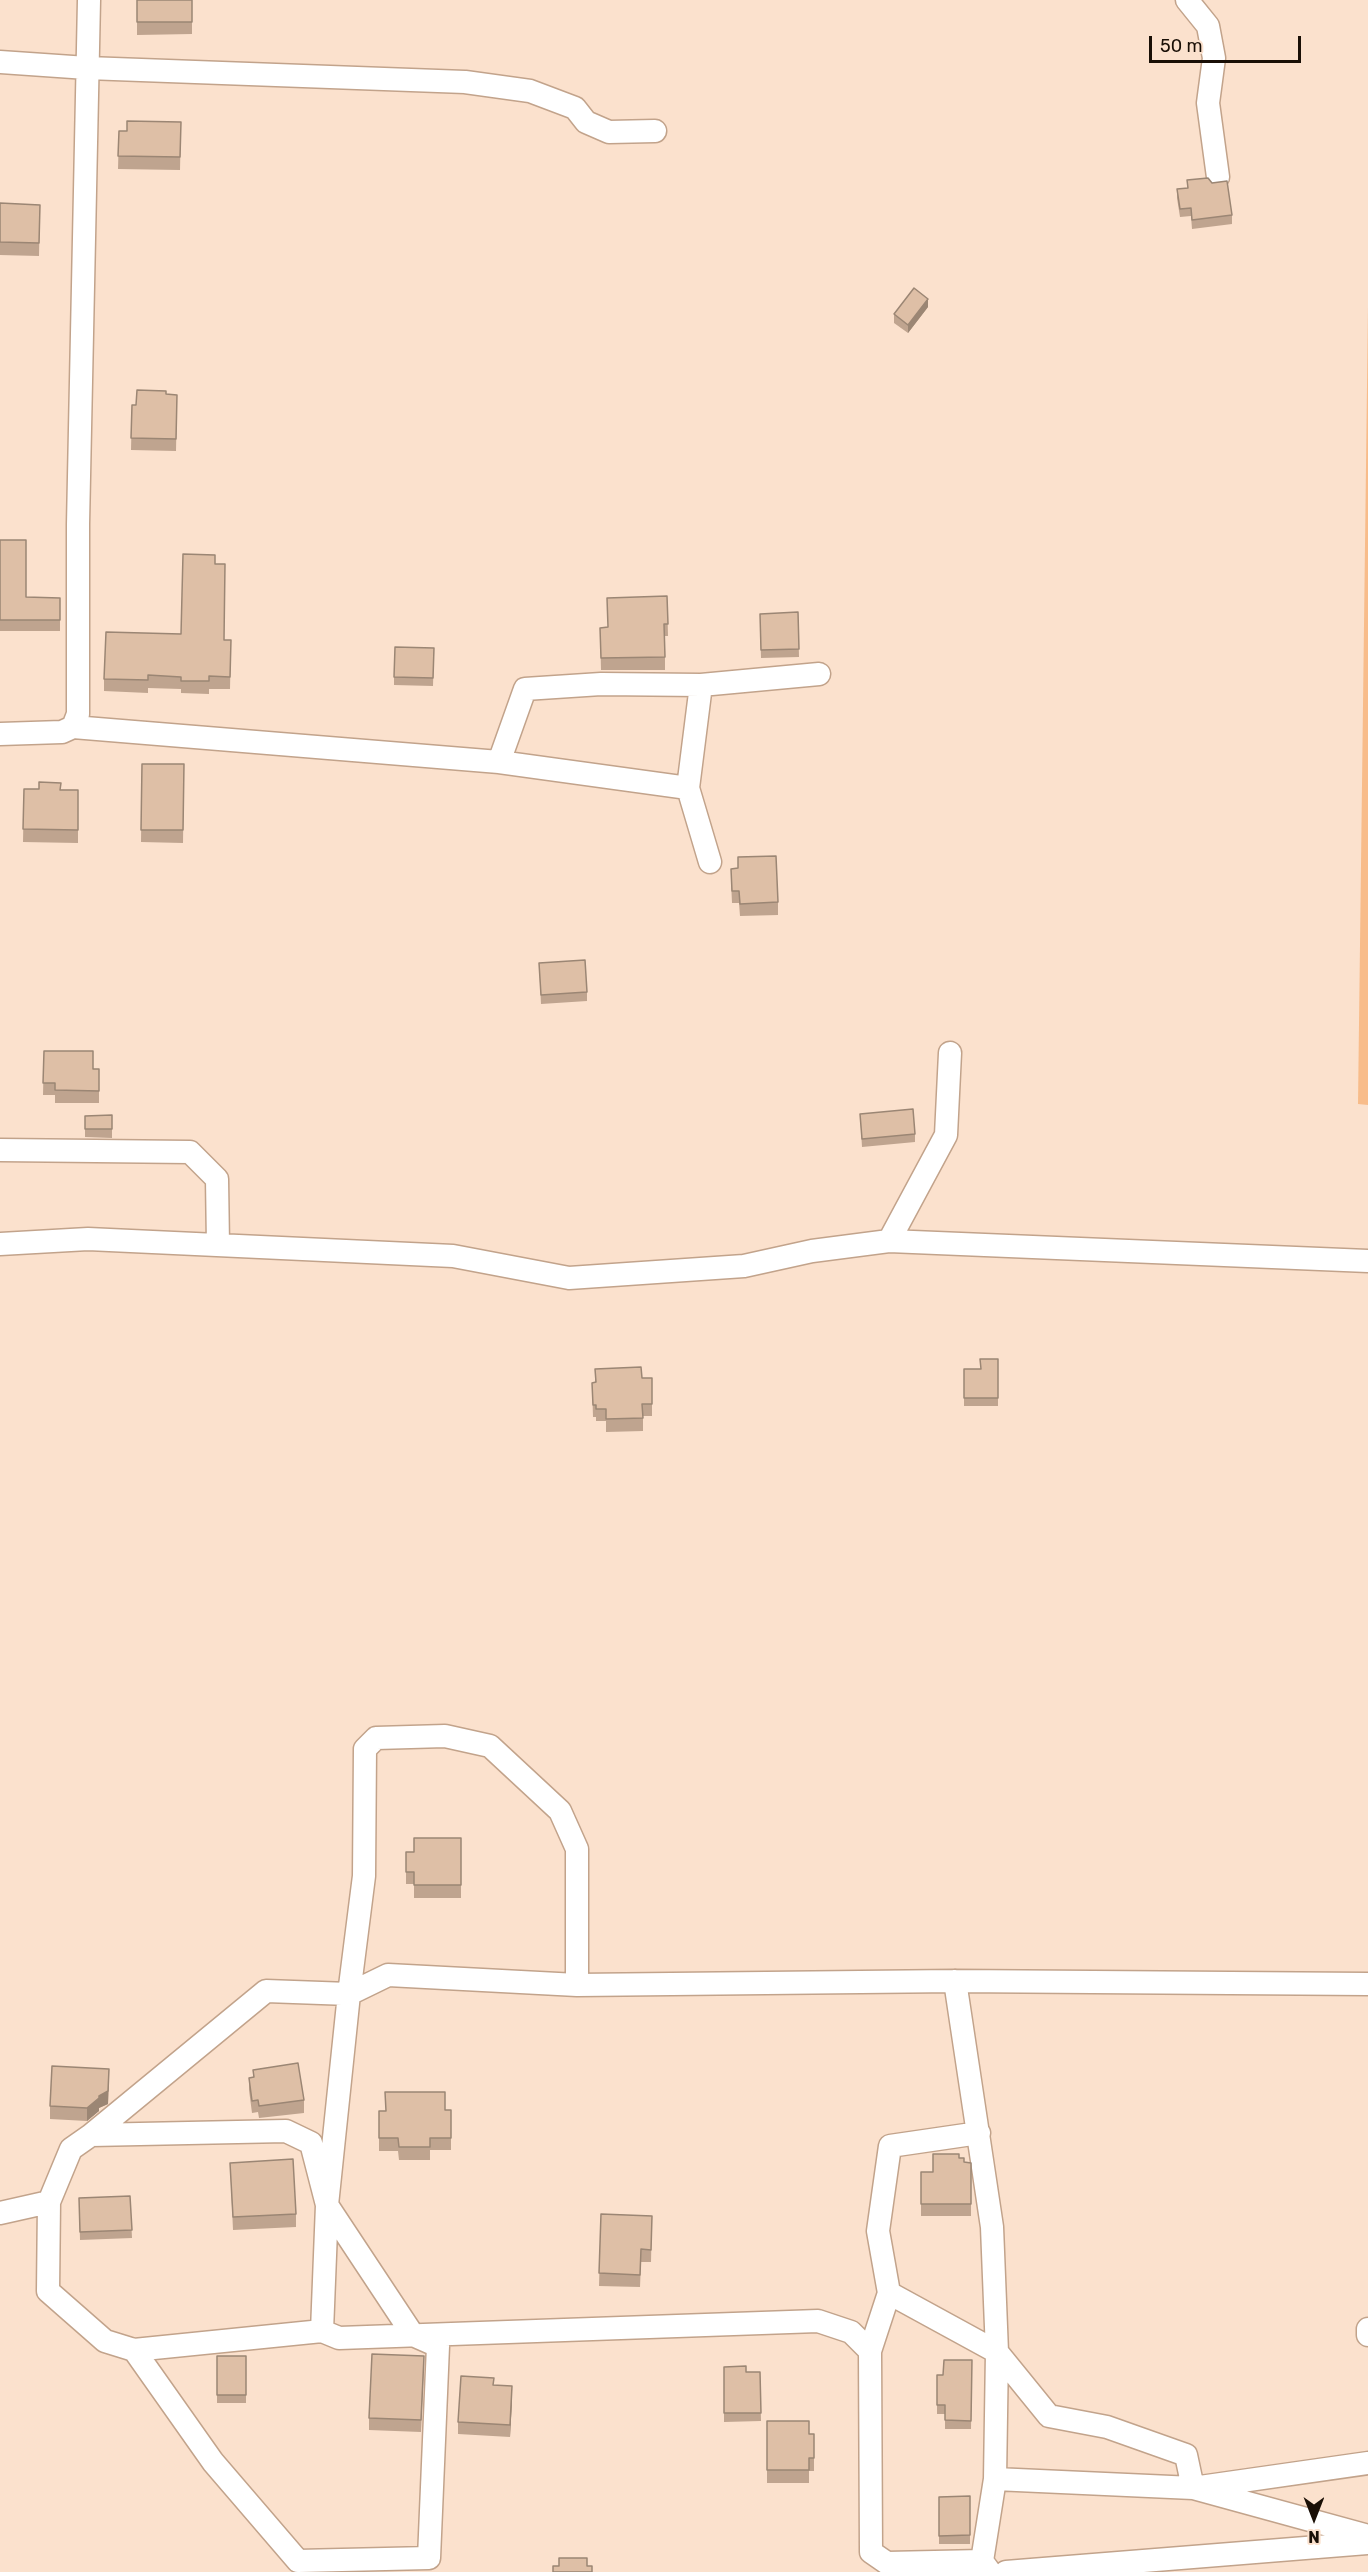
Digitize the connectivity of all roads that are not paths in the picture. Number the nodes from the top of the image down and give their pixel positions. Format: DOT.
graph roads {
  1 [pos="89,0"];
  2 [pos="1187,0"];
  3 [pos="0,62"];
  4 [pos="87,68"];
  5 [pos="655,131"];
  6 [pos="1218,177"];
  7 [pos="819,674"];
  8 [pos="701,685"];
  9 [pos="73,727"];
  10 [pos="0,734"];
  11 [pos="499,762"];
  12 [pos="688,788"];
  13 [pos="710,862"];
  14 [pos="950,1053"];
  15 [pos="0,1150"];
  16 [pos="889,1241"];
  17 [pos="0,1244"];
  18 [pos="218,1245"];
  19 [pos="1368,1261"];
  20 [pos="955,1981"];
  21 [pos="1368,1984"];
  22 [pos="577,1985"];
  23 [pos="349,1994"];
  24 [pos="979,2133"];
  25 [pos="91,2135"];
  26 [pos="49,2202"];
  27 [pos="327,2205"];
  28 [pos="0,2213"];
  29 [pos="889,2293"];
  30 [pos="1368,2329"];
  31 [pos="322,2331"];
  32 [pos="413,2335"];
  33 [pos="1368,2335"];
  34 [pos="134,2350"];
  35 [pos="870,2351"];
  36 [pos="997,2352"];
  37 [pos="1368,2463"];
  38 [pos="995,2479"];
  39 [pos="1193,2488"];
  40 [pos="1368,2536"];
  41 [pos="1368,2542"];
  42 [pos="871,2562"];
  43 [pos="429,2565"];
  44 [pos="986,2566"];
  45 [pos="1006,2572"];
  1 -- 4 [label="street"];
  2 -- 6 [label="street"];
  3 -- 4 [label="street"];
  4 -- 5 [label="street"];
  4 -- 9 [label="street"];
  7 -- 8 [label="street"];
  8 -- 11 [label="street"];
  8 -- 12 [label="street"];
  9 -- 10 [label="street"];
  9 -- 11 [label="street"];
  11 -- 12 [label="street"];
  12 -- 13 [label="street"];
  14 -- 16 [label="street"];
  15 -- 18 [label="street"];
  16 -- 18 [label="street"];
  16 -- 19 [label="street"];
  17 -- 18 [label="street"];
  20 -- 21 [label="street"];
  20 -- 22 [label="street"];
  20 -- 24 [label="street"];
  22 -- 23 [label="street"];
  22 -- 23 [label="street"];
  23 -- 25 [label="street"];
  23 -- 27 [label="street"];
  24 -- 29 [label="street"];
  24 -- 36 [label="street"];
  25 -- 26 [label="street"];
  25 -- 27 [label="street"];
  26 -- 28 [label="street"];
  26 -- 34 [label="street"];
  27 -- 31 [label="street"];
  27 -- 32 [label="street"];
  29 -- 35 [label="street"];
  29 -- 36 [label="street"];
  30 -- 33 [label="street"];
  31 -- 32 [label="street"];
  31 -- 34 [label="street"];
  32 -- 35 [label="street"];
  32 -- 43 [label="street"];
  34 -- 43 [label="street"];
  35 -- 42 [label="street"];
  36 -- 38 [label="street"];
  36 -- 39 [label="street"];
  37 -- 39 [label="street"];
  38 -- 39 [label="street"];
  38 -- 44 [label="street"];
  39 -- 40 [label="street"];
  41 -- 45 [label="street"];
  42 -- 44 [label="street"];
}
